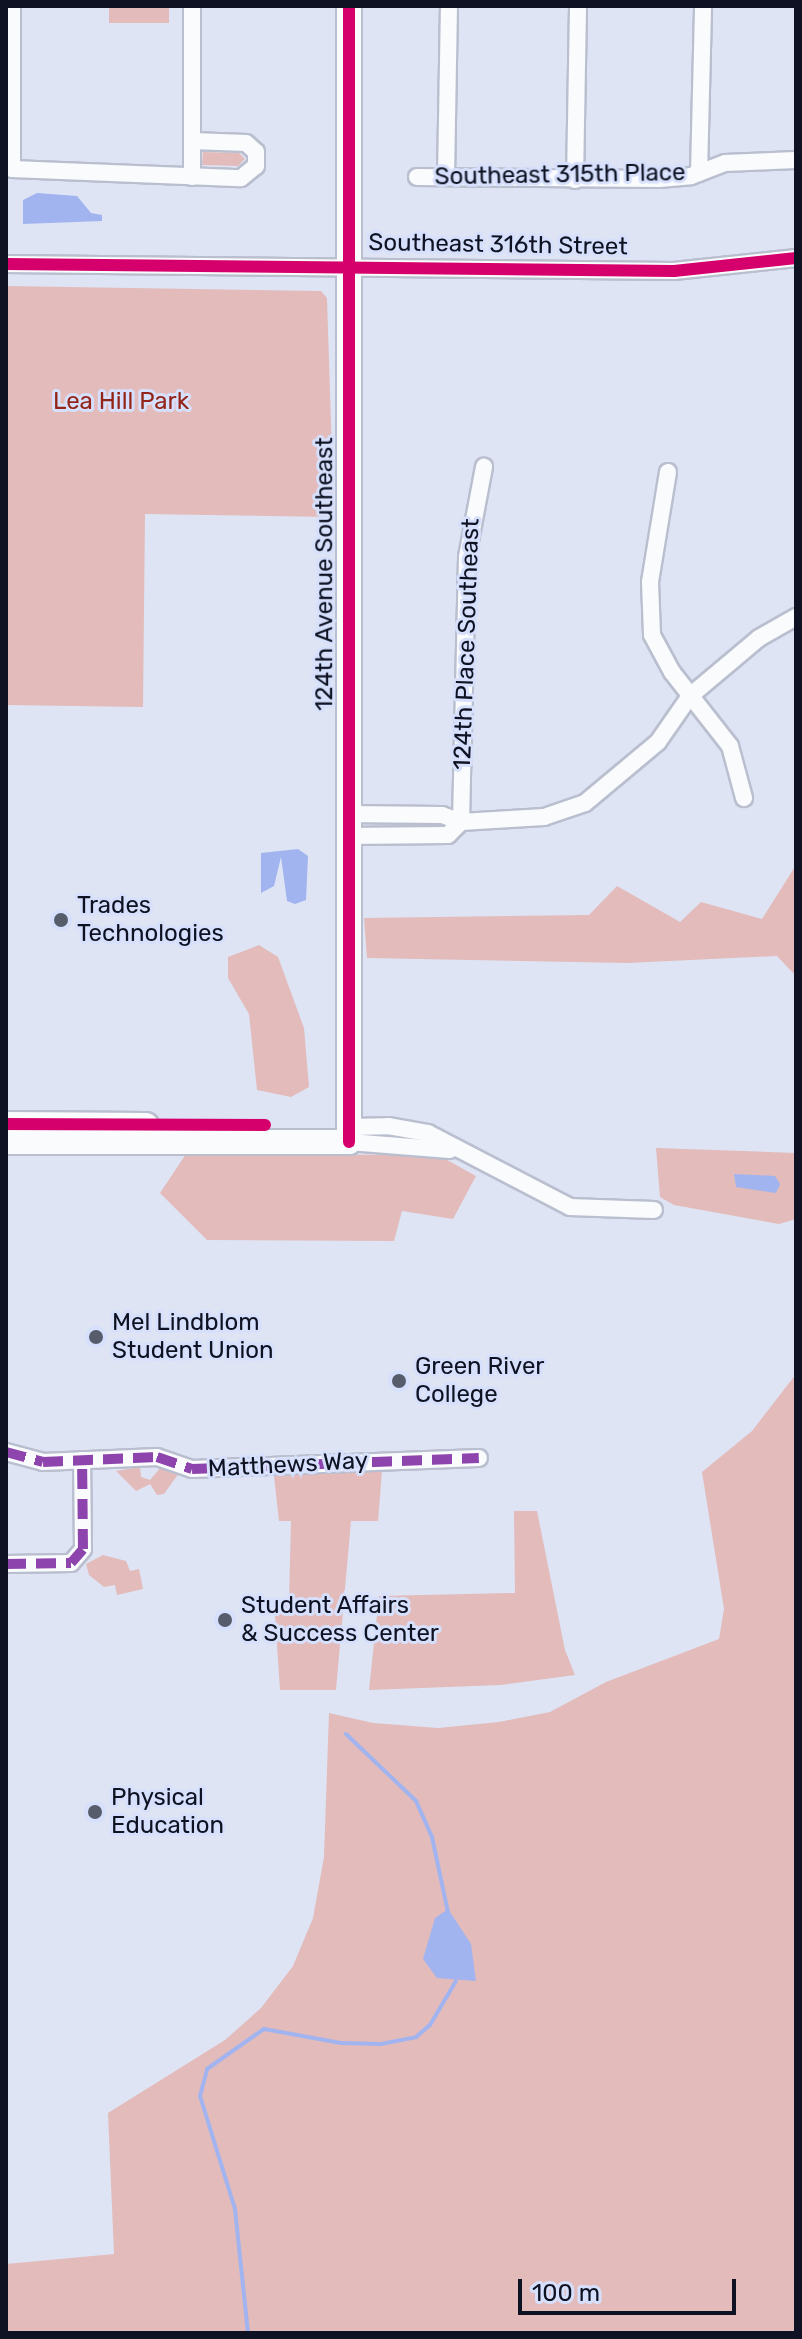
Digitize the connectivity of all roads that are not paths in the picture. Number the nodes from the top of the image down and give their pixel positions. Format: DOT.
graph roads {
  1 [pos="12,6"];
  2 [pos="192,6"];
  3 [pos="349,6"];
  4 [pos="449,6"];
  5 [pos="578,6"];
  6 [pos="703,6"];
  7 [pos="192,141"];
  8 [pos="796,160"];
  9 [pos="699,173"];
  10 [pos="192,177"];
  11 [pos="417,177"];
  12 [pos="446,177"];
  13 [pos="575,180"];
  14 [pos="796,258"];
  15 [pos="6,264"];
  16 [pos="349,264"];
  17 [pos="484,467"];
  18 [pos="668,472"];
  19 [pos="796,617"];
  20 [pos="690,696"];
  21 [pos="744,798"];
  22 [pos="461,822"];
  23 [pos="346,825"];
  24 [pos="6,1124"];
  25 [pos="349,1134"];
  26 [pos="6,1142"];
  27 [pos="654,1210"];
  28 [pos="6,1452"];
  29 [pos="479,1458"];
  30 [pos="82,1460"];
  31 [pos="6,1564"];
  1 -- 10 [label="street"];
  2 -- 7 [label="street"];
  3 -- 16 [label="street, 124th Avenue Southeast"];
  4 -- 12 [label="street"];
  5 -- 13 [label="street"];
  6 -- 9 [label="street"];
  7 -- 10 [label="street"];
  7 -- 10 [label="street"];
  8 -- 9 [label="street, Southeast 315th Place"];
  9 -- 13 [label="street, Southeast 315th Place"];
  11 -- 12 [label="street, Southeast 315th Place"];
  12 -- 13 [label="street, Southeast 315th Place"];
  14 -- 16 [label="street, Southeast 316th Street"];
  15 -- 16 [label="street, Southeast 316th Street"];
  16 -- 23 [label="street, 124th Avenue Southeast"];
  17 -- 22 [label="street, 124th Place Southeast"];
  18 -- 20 [label="street"];
  19 -- 20 [label="street"];
  20 -- 21 [label="street"];
  20 -- 22 [label="street"];
  22 -- 23 [label="street"];
  23 -- 25 [label="street, 124th Avenue Southeast"];
  24 -- 25 [label="street"];
  25 -- 26 [label="street"];
  25 -- 27 [label="street"];
  28 -- 30 [label="street, Matthews Way"];
  29 -- 30 [label="street, Matthews Way"];
  30 -- 31 [label="street"];
}
